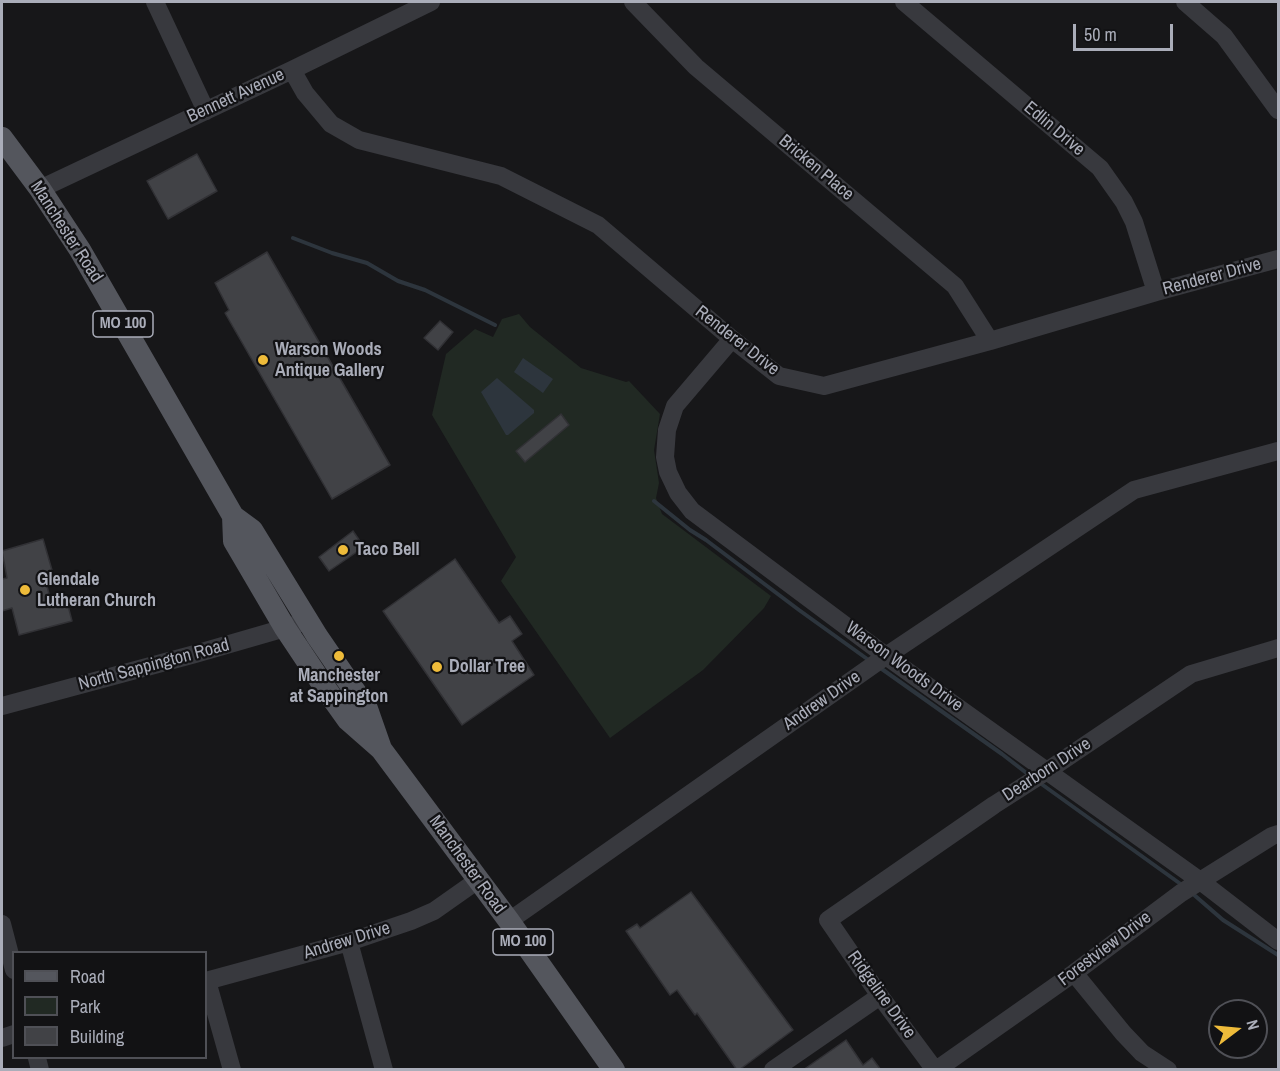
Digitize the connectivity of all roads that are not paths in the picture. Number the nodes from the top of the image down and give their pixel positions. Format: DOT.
graph roads {
  1 [pos="155,2"];
  2 [pos="431,2"];
  3 [pos="633,2"];
  4 [pos="904,2"];
  5 [pos="1185,2"];
  6 [pos="292,70"];
  7 [pos="1278,110"];
  8 [pos="206,111"];
  9 [pos="2,138"];
  10 [pos="40,189"];
  11 [pos="1278,259"];
  12 [pos="1156,292"];
  13 [pos="732,339"];
  14 [pos="990,342"];
  15 [pos="1278,450"];
  16 [pos="233,516"];
  17 [pos="306,621"];
  18 [pos="285,628"];
  19 [pos="1278,648"];
  20 [pos="879,661"];
  21 [pos="2,706"];
  22 [pos="381,749"];
  23 [pos="1044,773"];
  24 [pos="1278,834"];
  25 [pos="478,880"];
  26 [pos="1190,886"];
  27 [pos="828,920"];
  28 [pos="508,921"];
  29 [pos="2,924"];
  30 [pos="1278,941"];
  31 [pos="349,942"];
  32 [pos="12,962"];
  33 [pos="1074,973"];
  34 [pos="207,981"];
  35 [pos="207,984"];
  36 [pos="880,996"];
  37 [pos="232,1070"];
  38 [pos="384,1070"];
  39 [pos="614,1070"];
  40 [pos="773,1070"];
  41 [pos="935,1070"];
  42 [pos="1168,1070"];
  1 -- 8 [label="street"];
  2 -- 6 [label="street, Bennett Avenue"];
  3 -- 14 [label="street, Bricken Place"];
  4 -- 12 [label="street, Edlin Drive"];
  5 -- 7 [label="street"];
  6 -- 8 [label="street, Bennett Avenue"];
  6 -- 13 [label="street, Renderer Drive"];
  8 -- 10 [label="street, Bennett Avenue"];
  9 -- 10 [label="main road, Manchester Road / MO 100"];
  10 -- 16 [label="main road, Manchester Road / MO 100"];
  11 -- 12 [label="street, Renderer Drive"];
  12 -- 14 [label="street, Renderer Drive"];
  13 -- 14 [label="street, Renderer Drive"];
  13 -- 20 [label="street, Warson Woods Drive"];
  15 -- 20 [label="street, Andrew Drive"];
  16 -- 17 [label="main road, Manchester Road / MO 100"];
  16 -- 18 [label="main road, Manchester Road / MO 100"];
  17 -- 18 [label="street, North Sappington Road"];
  17 -- 22 [label="main road, Manchester Road / MO 100"];
  18 -- 21 [label="street, North Sappington Road"];
  18 -- 22 [label="main road, Manchester Road / MO 100"];
  19 -- 23 [label="street, Dearborn Drive"];
  20 -- 23 [label="street, Warson Woods Drive"];
  20 -- 28 [label="street, Andrew Drive"];
  22 -- 25 [label="main road, Manchester Road / MO 100"];
  23 -- 26 [label="street, Warson Woods Drive"];
  23 -- 27 [label="street, Dearborn Drive"];
  24 -- 26 [label="street, Forestview Drive"];
  25 -- 28 [label="main road, Manchester Road / MO 100"];
  25 -- 31 [label="street, Andrew Drive"];
  26 -- 30 [label="street, Warson Woods Drive"];
  26 -- 33 [label="street, Forestview Drive"];
  27 -- 36 [label="street, Ridgeline Drive"];
  28 -- 39 [label="main road, Manchester Road / MO 100"];
  29 -- 32 [label="street"];
  31 -- 34 [label="street, Andrew Drive"];
  31 -- 38 [label="street"];
  33 -- 41 [label="street, Forestview Drive"];
  33 -- 42 [label="street"];
  35 -- 37 [label="street"];
  36 -- 40 [label="street"];
  36 -- 41 [label="street, Ridgeline Drive"];
}
